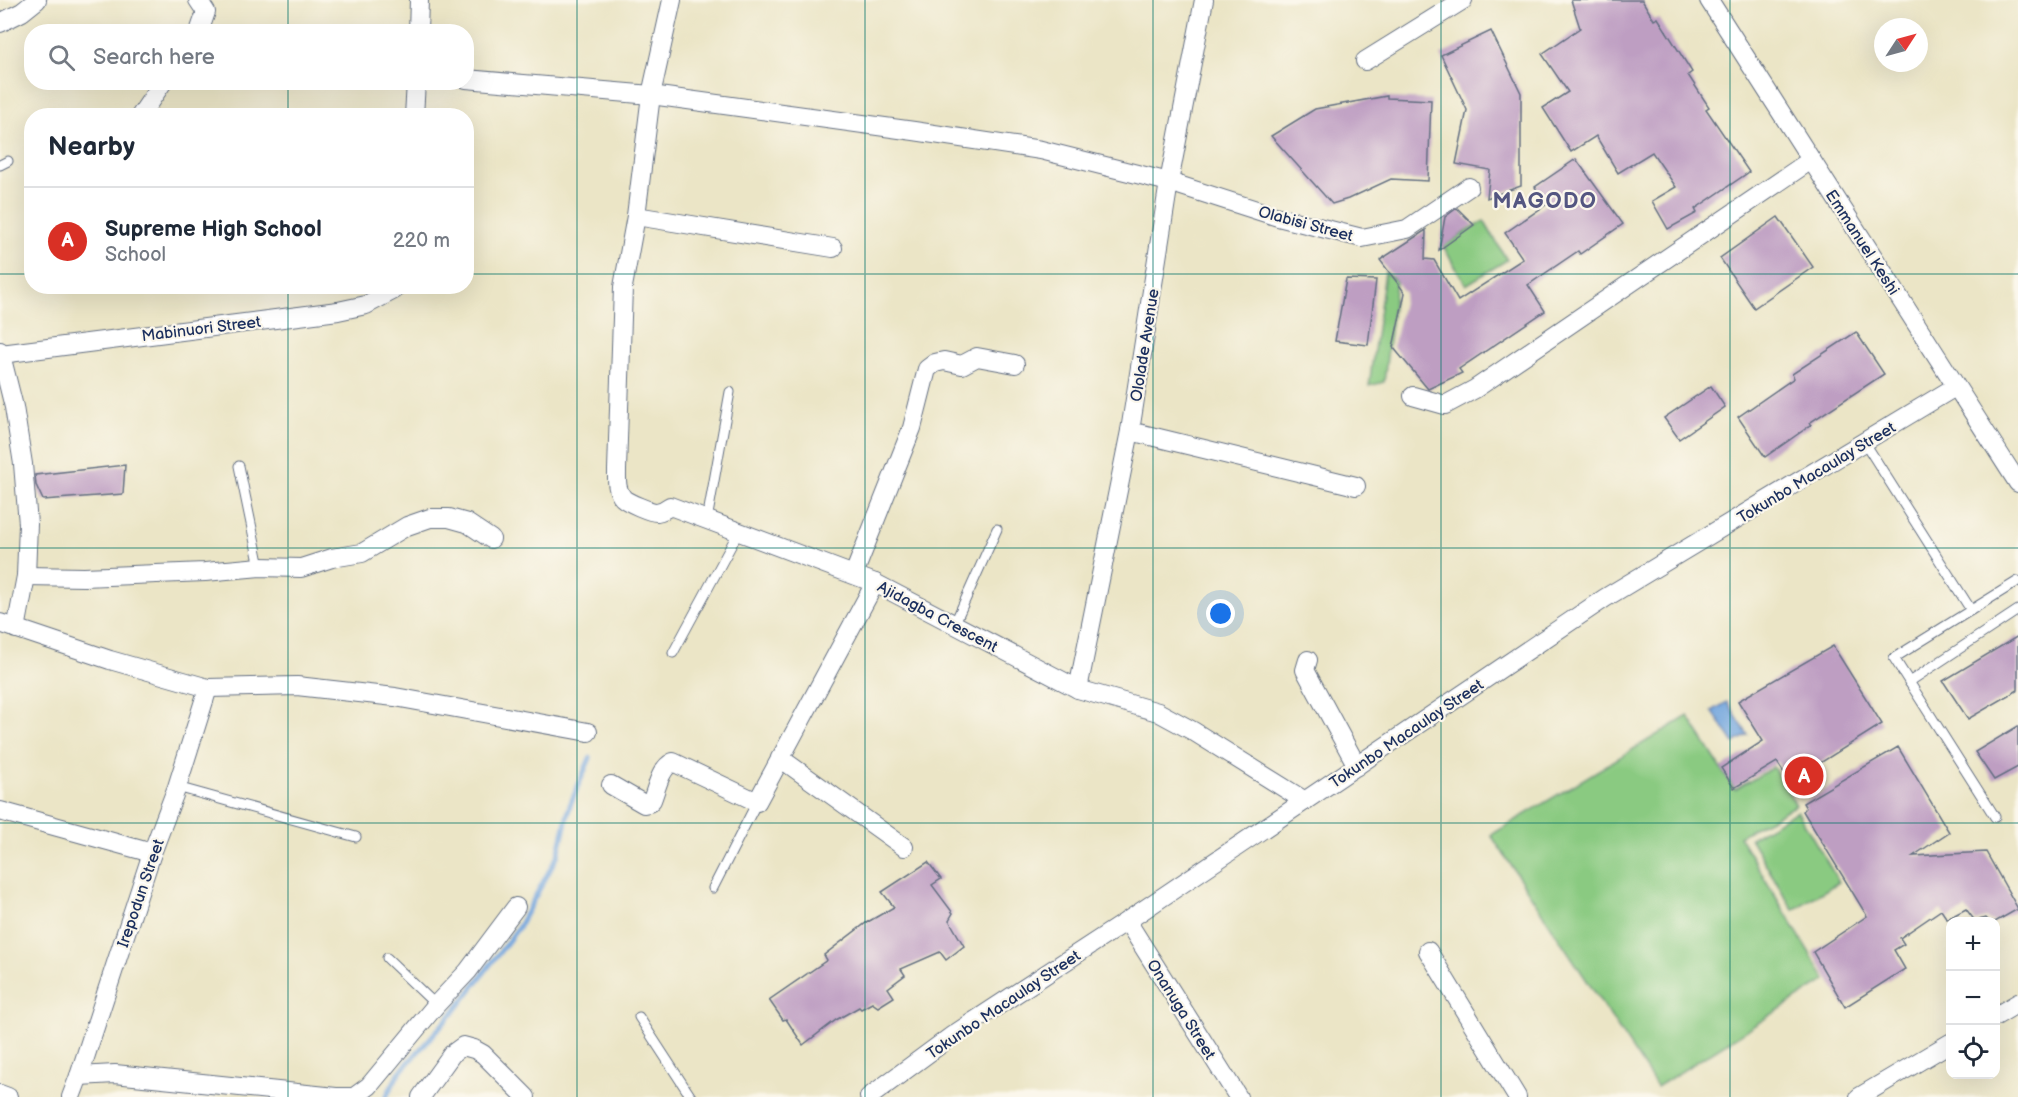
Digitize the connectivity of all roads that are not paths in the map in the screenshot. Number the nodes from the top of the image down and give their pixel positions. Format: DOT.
graph roads {
  1 [pos="37,0"];
  2 [pos="198,0"];
  3 [pos="419,0"];
  4 [pos="672,0"];
  5 [pos="1204,0"];
  6 [pos="1463,0"];
  7 [pos="1709,0"];
  8 [pos="0,23"];
  9 [pos="202,24"];
  10 [pos="418,24"];
  11 [pos="1365,61"];
  12 [pos="474,80"];
  13 [pos="158,90"];
  14 [pos="416,90"];
  15 [pos="651,96"];
  16 [pos="145,108"];
  17 [pos="414,108"];
  18 [pos="1811,160"];
  19 [pos="1169,182"];
  20 [pos="1469,187"];
  21 [pos="636,216"];
  22 [pos="833,248"];
  23 [pos="387,294"];
  24 [pos="1,352"];
  25 [pos="1015,364"];
  26 [pos="1955,387"];
  27 [pos="730,392"];
  28 [pos="1413,396"];
  29 [pos="1130,431"];
  30 [pos="1865,443"];
  31 [pos="239,466"];
  32 [pos="2018,483"];
  33 [pos="1356,486"];
  34 [pos="707,520"];
  35 [pos="997,529"];
  36 [pos="740,531"];
  37 [pos="491,539"];
  38 [pos="260,567"];
  39 [pos="854,574"];
  40 [pos="26,576"];
  41 [pos="2018,581"];
  42 [pos="875,583"];
  43 [pos="1971,610"];
  44 [pos="2018,610"];
  45 [pos="954,625"];
  46 [pos="8,626"];
  47 [pos="673,653"];
  48 [pos="1308,660"];
  49 [pos="1909,682"];
  50 [pos="208,688"];
  51 [pos="1078,689"];
  52 [pos="588,732"];
  53 [pos="780,758"];
  54 [pos="1357,766"];
  55 [pos="611,785"];
  56 [pos="177,787"];
  57 [pos="1305,801"];
  58 [pos="757,802"];
  59 [pos="0,811"];
  60 [pos="1995,817"];
  61 [pos="356,837"];
  62 [pos="904,847"];
  63 [pos="152,853"];
  64 [pos="713,888"];
  65 [pos="516,907"];
  66 [pos="1127,921"];
  67 [pos="1428,951"];
  68 [pos="387,958"];
  69 [pos="2018,1003"];
  70 [pos="436,1005"];
  71 [pos="2000,1013"];
  72 [pos="639,1017"];
  73 [pos="1946,1044"];
  74 [pos="79,1076"];
  75 [pos="0,1094"];
  76 [pos="8,1097"];
  77 [pos="71,1097"];
  78 [pos="421,1097"];
  79 [pos="526,1097"];
  80 [pos="691,1097"];
  81 [pos="869,1097"];
  82 [pos="1238,1097"];
  83 [pos="1517,1097"];
  84 [pos="1859,1097"];
  1 -- 8 [label="street"];
  2 -- 9 [label="street"];
  3 -- 10 [label="street"];
  4 -- 15 [label="street"];
  5 -- 19 [label="street, Ololade Avenue"];
  6 -- 11 [label="street"];
  7 -- 18 [label="street, Emmanuel Keshi"];
  12 -- 15 [label="street, Olabisi Street"];
  13 -- 16 [label="street"];
  14 -- 17 [label="street"];
  15 -- 19 [label="street, Olabisi Street"];
  15 -- 21 [label="street"];
  18 -- 26 [label="street, Emmanuel Keshi"];
  18 -- 28 [label="street"];
  19 -- 20 [label="street, Olabisi Street"];
  19 -- 29 [label="street, Ololade Avenue"];
  21 -- 22 [label="street"];
  21 -- 34 [label="street, Ajidagba Crescent"];
  23 -- 24 [label="street, Mabinuori Street"];
  24 -- 40 [label="street"];
  25 -- 39 [label="street"];
  26 -- 30 [label="street, Tokunbo Macaulay Street"];
  26 -- 32 [label="street, Emmanuel Keshi"];
  27 -- 34 [label="lane"];
  29 -- 33 [label="street"];
  29 -- 51 [label="street, Ololade Avenue"];
  30 -- 43 [label="lane"];
  30 -- 54 [label="street, Tokunbo Macaulay Street"];
  31 -- 38 [label="lane"];
  34 -- 36 [label="street, Ajidagba Crescent"];
  35 -- 45 [label="lane"];
  36 -- 39 [label="street, Ajidagba Crescent"];
  36 -- 47 [label="lane"];
  37 -- 38 [label="street"];
  38 -- 40 [label="street"];
  39 -- 42 [label="street, Ajidagba Crescent"];
  40 -- 46 [label="street"];
  41 -- 43 [label="lane"];
  42 -- 45 [label="street, Ajidagba Crescent"];
  42 -- 53 [label="street"];
  43 -- 49 [label="lane"];
  44 -- 49 [label="lane"];
  45 -- 51 [label="street, Ajidagba Crescent"];
  46 -- 50 [label="street"];
  48 -- 54 [label="street"];
  49 -- 60 [label="lane"];
  50 -- 52 [label="street"];
  50 -- 56 [label="street, Irepodun Street"];
  51 -- 57 [label="street, Ajidagba Crescent"];
  53 -- 58 [label="street"];
  53 -- 62 [label="street"];
  54 -- 57 [label="street, Tokunbo Macaulay Street"];
  55 -- 58 [label="street"];
  56 -- 61 [label="lane"];
  56 -- 63 [label="street, Irepodun Street"];
  57 -- 66 [label="street, Tokunbo Macaulay Street"];
  58 -- 64 [label="lane"];
  59 -- 63 [label="street"];
  63 -- 74 [label="street, Irepodun Street"];
  65 -- 70 [label="street"];
  66 -- 81 [label="street, Tokunbo Macaulay Street"];
  66 -- 82 [label="street, Onanuga Street"];
  67 -- 83 [label="street"];
  68 -- 70 [label="lane"];
  69 -- 71 [label="street"];
  70 -- 74 [label="street"];
  72 -- 80 [label="lane"];
  73 -- 84 [label="street"];
  74 -- 77 [label="street, Irepodun Street"];
  75 -- 76 [label="street"];
  78 -- 79 [label="street"];
}
